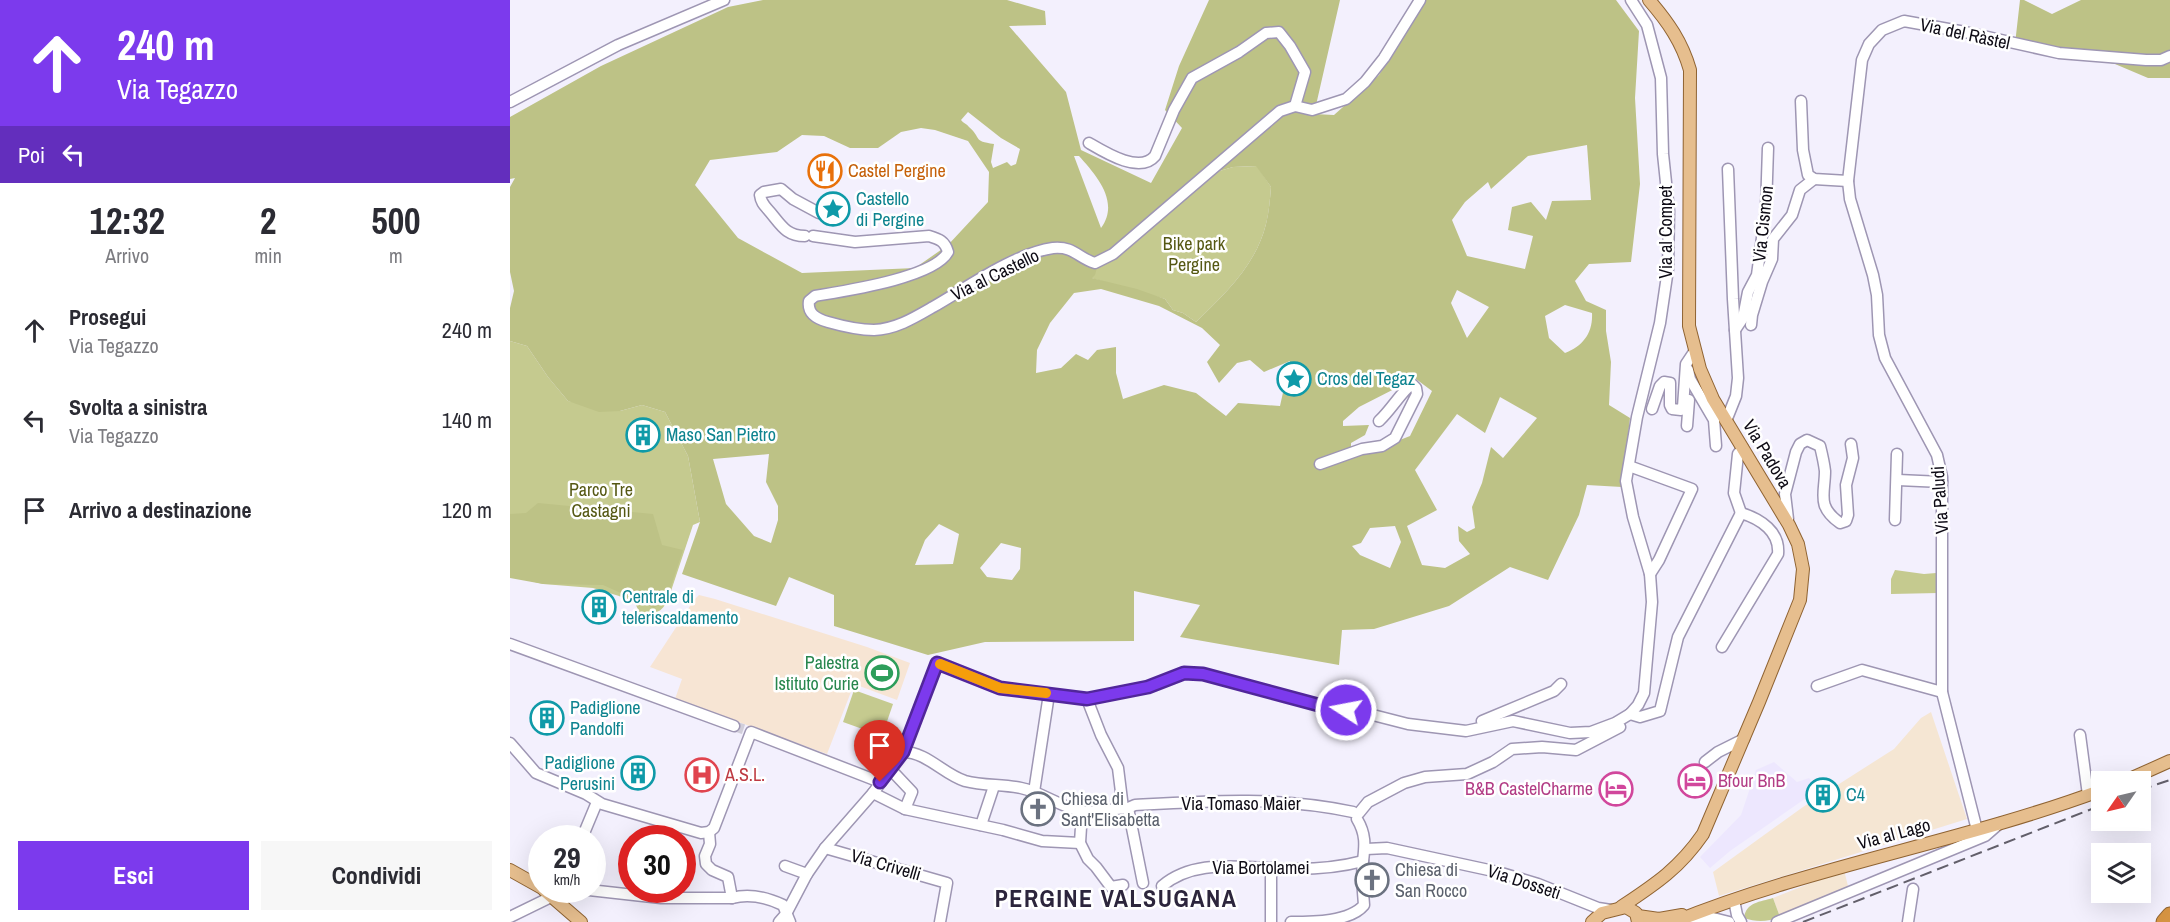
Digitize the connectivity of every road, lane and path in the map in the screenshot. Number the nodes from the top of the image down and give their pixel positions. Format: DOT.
graph roads {
  1 [pos="724,0"];
  2 [pos="1420,0"];
  3 [pos="1631,0"];
  4 [pos="1650,0"];
  5 [pos="2170,56"];
  6 [pos="1801,101"];
  7 [pos="510,102"];
  8 [pos="1295,106"];
  9 [pos="1089,143"];
  10 [pos="1768,148"];
  11 [pos="1728,169"];
  12 [pos="1814,179"];
  13 [pos="1848,180"];
  14 [pos="819,213"];
  15 [pos="1751,325"];
  16 [pos="1735,330"];
  17 [pos="1694,352"];
  18 [pos="1686,364"];
  19 [pos="1690,379"];
  20 [pos="1652,409"];
  21 [pos="1379,421"];
  22 [pos="1726,421"];
  23 [pos="1687,426"];
  24 [pos="1851,444"];
  25 [pos="1716,446"];
  26 [pos="1743,448"];
  27 [pos="1897,454"];
  28 [pos="1320,464"];
  29 [pos="1629,466"];
  30 [pos="1898,480"];
  31 [pos="1942,482"];
  32 [pos="1741,513"];
  33 [pos="1895,520"];
  34 [pos="1789,525"];
  35 [pos="1650,574"];
  36 [pos="510,644"];
  37 [pos="1722,647"];
  38 [pos="1561,684"];
  39 [pos="1817,686"];
  40 [pos="1942,692"];
  41 [pos="1048,694"];
  42 [pos="1087,699"];
  43 [pos="1630,714"];
  44 [pos="734,726"];
  45 [pos="1476,728"];
  46 [pos="2080,735"];
  47 [pos="1744,739"];
  48 [pos="510,743"];
  49 [pos="903,752"];
  50 [pos="2170,761"];
  51 [pos="1705,762"];
  52 [pos="2170,769"];
  53 [pos="2149,771"];
  54 [pos="2151,773"];
  55 [pos="895,774"];
  56 [pos="880,782"];
  57 [pos="994,786"];
  58 [pos="1035,792"];
  59 [pos="873,793"];
  60 [pos="2091,794"];
  61 [pos="2088,795"];
  62 [pos="597,802"];
  63 [pos="1125,808"];
  64 [pos="905,809"];
  65 [pos="1082,811"];
  66 [pos="1357,815"];
  67 [pos="2000,823"];
  68 [pos="587,825"];
  69 [pos="981,825"];
  70 [pos="1977,830"];
  71 [pos="709,832"];
  72 [pos="1080,843"];
  73 [pos="1365,845"];
  74 [pos="825,848"];
  75 [pos="1363,861"];
  76 [pos="785,866"];
  77 [pos="1270,868"];
  78 [pos="510,870"];
  79 [pos="807,874"];
  80 [pos="528,879"];
  81 [pos="1143,884"];
  82 [pos="1123,885"];
  83 [pos="1162,886"];
  84 [pos="1914,890"];
  85 [pos="606,892"];
  86 [pos="1642,894"];
  87 [pos="732,898"];
  88 [pos="1576,899"];
  89 [pos="1731,901"];
  90 [pos="532,903"];
  91 [pos="562,903"];
  92 [pos="1616,909"];
  93 [pos="1695,913"];
  94 [pos="2170,915"];
  95 [pos="1350,916"];
  96 [pos="1637,916"];
  97 [pos="510,917"];
  98 [pos="785,919"];
  99 [pos="1676,921"];
  100 [pos="581,922"];
  101 [pos="939,922"];
  102 [pos="1271,922"];
  103 [pos="1291,922"];
  104 [pos="1363,922"];
  105 [pos="1591,922"];
  106 [pos="1730,922"];
  107 [pos="1741,922"];
  108 [pos="1777,922"];
  109 [pos="1908,922"];
  110 [pos="2164,922"];
  1 -- 7 [label="street"];
  2 -- 8 [label="street, Via al Castello"];
  3 -- 29 [label="street, Via al Compet"];
  4 -- 17 [label="main road, Via Padova"];
  5 -- 13 [label="street, Via del Ràstel"];
  6 -- 12 [label="street"];
  8 -- 9 [label="street"];
  8 -- 14 [label="street, Via al Castello"];
  10 -- 16 [label="street, Via Cismon"];
  11 -- 16 [label="street, Via Cismon"];
  12 -- 13 [label="street"];
  12 -- 15 [label="street"];
  13 -- 31 [label="street, Via Paludi"];
  16 -- 22 [label="street, Via Cismon"];
  17 -- 18 [label="street"];
  17 -- 22 [label="main road, Via Padova"];
  18 -- 19 [label="street"];
  18 -- 20 [label="street"];
  19 -- 23 [label="street"];
  19 -- 25 [label="street"];
  21 -- 28 [label="street"];
  22 -- 26 [label="main road, Via Padova"];
  24 -- 34 [label="street"];
  26 -- 32 [label="street"];
  26 -- 34 [label="main road, Via Padova"];
  27 -- 30 [label="street"];
  29 -- 35 [label="street, Via al Compet"];
  29 -- 35 [label="street"];
  30 -- 31 [label="street"];
  30 -- 33 [label="street"];
  31 -- 40 [label="street, Via Paludi"];
  32 -- 37 [label="street"];
  32 -- 43 [label="street"];
  34 -- 47 [label="main road, Via Padova"];
  35 -- 43 [label="street, Via al Compet"];
  36 -- 44 [label="street"];
  38 -- 45 [label="street"];
  39 -- 40 [label="street"];
  40 -- 70 [label="street, Via Paludi"];
  41 -- 42 [label="street"];
  41 -- 49 [label="street"];
  41 -- 58 [label="street"];
  42 -- 45 [label="street"];
  42 -- 63 [label="street"];
  43 -- 45 [label="street"];
  43 -- 66 [label="street"];
  46 -- 61 [label="street"];
  47 -- 51 [label="street"];
  47 -- 86 [label="main road, Via Padova"];
  48 -- 62 [label="street"];
  49 -- 56 [label="street"];
  49 -- 57 [label="street"];
  50 -- 53 [label="main road"];
  52 -- 54 [label="main road"];
  55 -- 64 [label="street"];
  56 -- 59 [label="street"];
  56 -- 71 [label="street"];
  57 -- 58 [label="street"];
  57 -- 69 [label="street"];
  58 -- 65 [label="street"];
  59 -- 64 [label="street"];
  59 -- 74 [label="street"];
  60 -- 61 [label="main road, Via al Lago"];
  61 -- 67 [label="main road, Via al Lago"];
  62 -- 68 [label="street"];
  62 -- 71 [label="street"];
  63 -- 65 [label="street, Via Tomaso Maier"];
  63 -- 66 [label="street, Via Tomaso Maier"];
  63 -- 81 [label="street"];
  64 -- 69 [label="street"];
  65 -- 72 [label="street"];
  66 -- 73 [label="street"];
  67 -- 70 [label="main road, Via al Lago"];
  67 -- 108 [label="street"];
  69 -- 72 [label="street"];
  70 -- 89 [label="main road, Via al Lago"];
  71 -- 87 [label="street"];
  72 -- 82 [label="street"];
  73 -- 75 [label="street"];
  73 -- 88 [label="street, Via Dosseti"];
  74 -- 79 [label="street"];
  74 -- 101 [label="street, Via Crivelli"];
  75 -- 77 [label="street, Via Bortolamei"];
  75 -- 95 [label="street"];
  76 -- 79 [label="street"];
  77 -- 83 [label="street, Via Bortolamei"];
  77 -- 102 [label="street"];
  78 -- 80 [label="main road"];
  79 -- 98 [label="street"];
  84 -- 109 [label="street"];
  85 -- 87 [label="street"];
  86 -- 92 [label="main road, Via Padova"];
  86 -- 96 [label="main road"];
  87 -- 98 [label="street"];
  88 -- 92 [label="street, Via Dosseti"];
  88 -- 105 [label="street, Via Dosseti"];
  89 -- 93 [label="main road, Via al Lago"];
  89 -- 106 [label="street"];
  89 -- 107 [label="street"];
  90 -- 97 [label="street"];
  91 -- 100 [label="main road"];
  92 -- 96 [label="main road"];
  92 -- 105 [label="main road, Via Padova"];
  93 -- 96 [label="main road"];
  93 -- 99 [label="main road"];
  94 -- 110 [label="highway"];
  95 -- 103 [label="street"];
  95 -- 104 [label="street"];
  99 -- 106 [label="street"];
}
